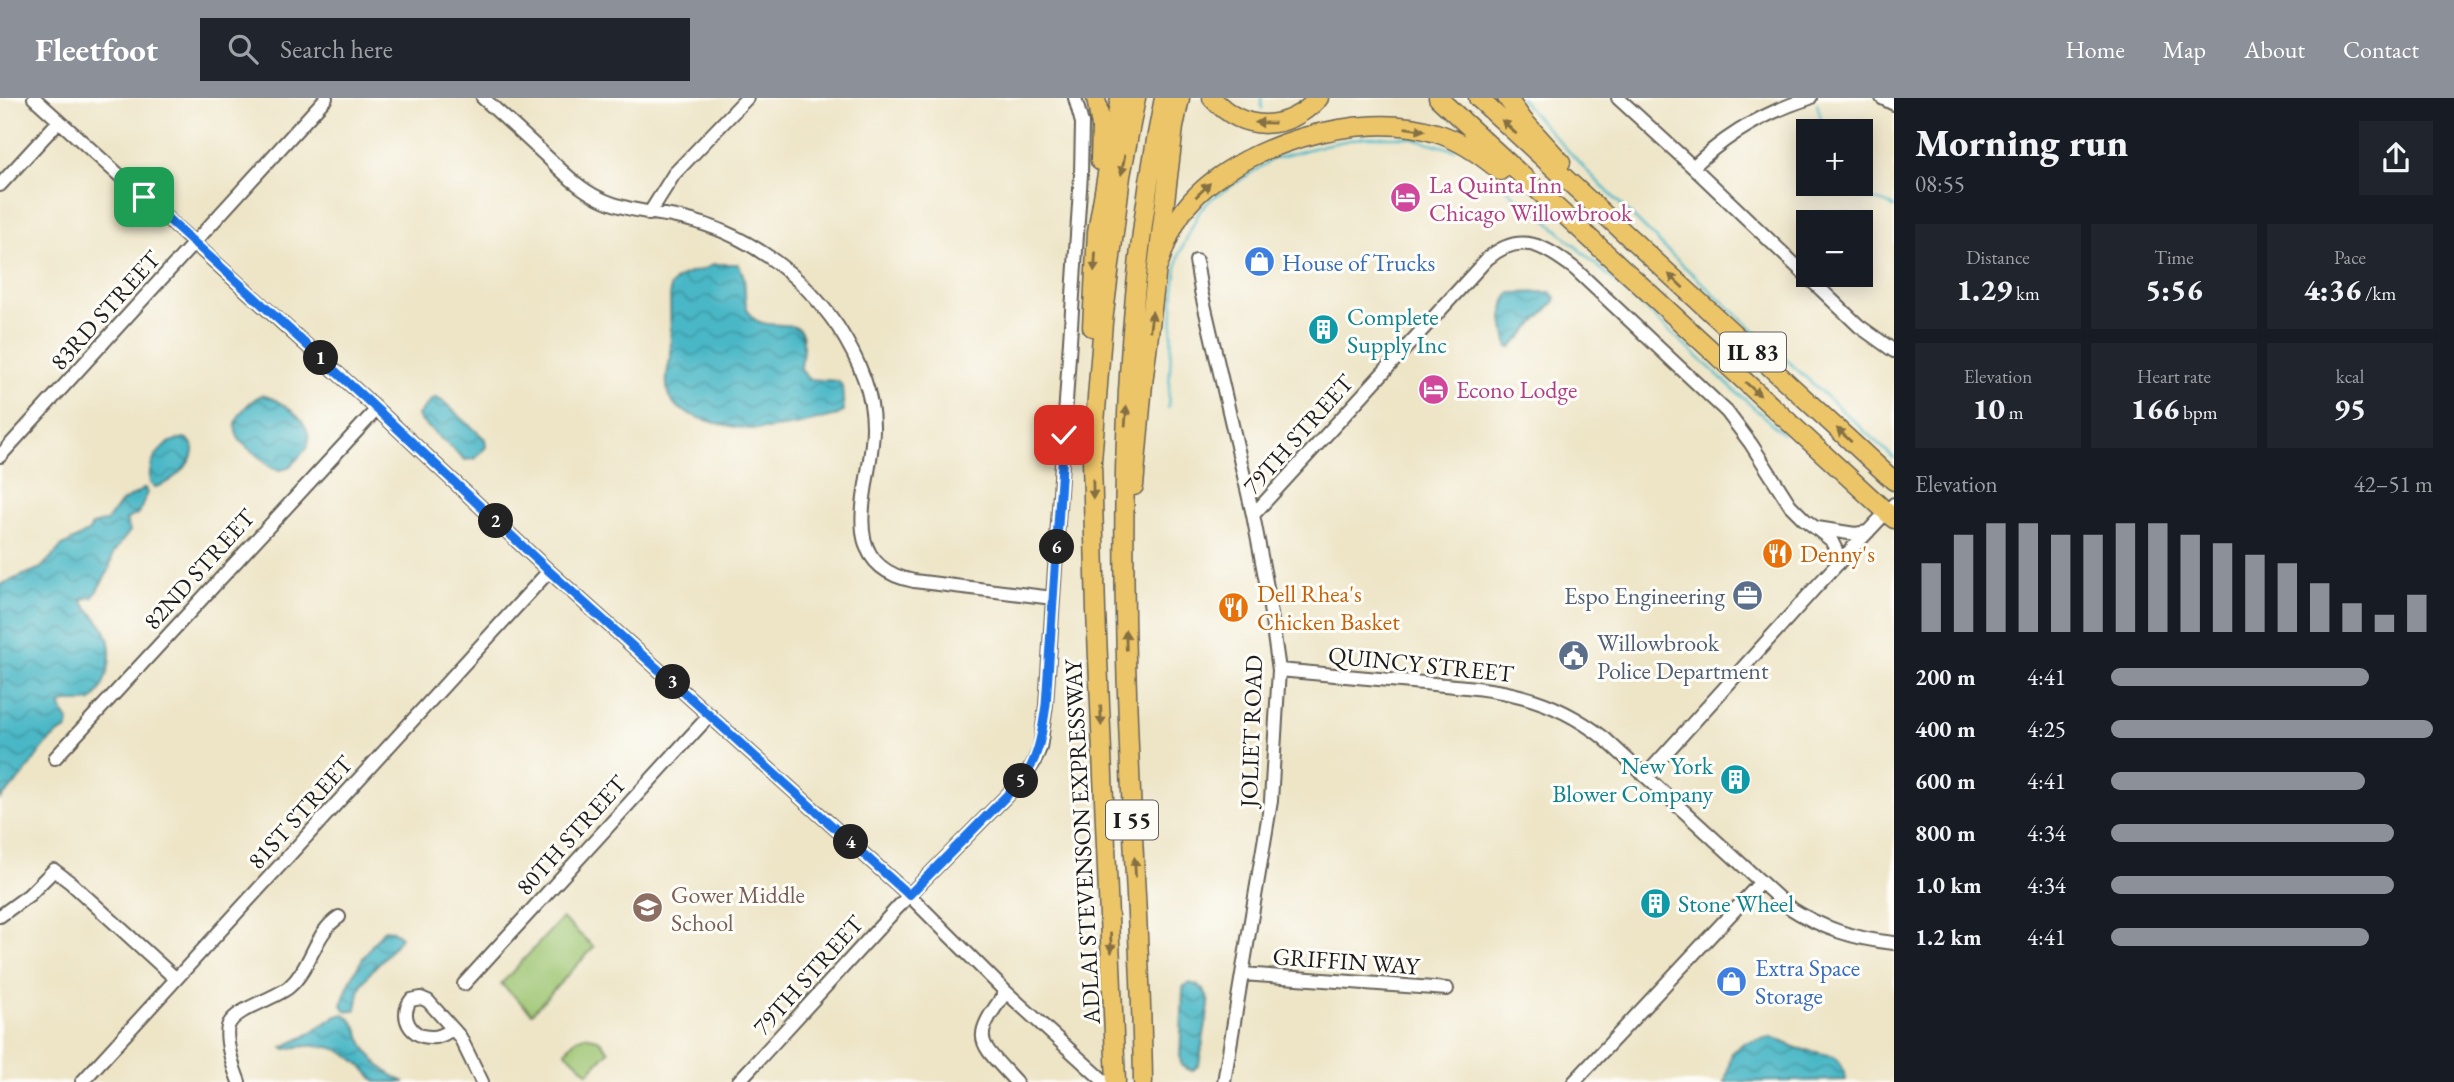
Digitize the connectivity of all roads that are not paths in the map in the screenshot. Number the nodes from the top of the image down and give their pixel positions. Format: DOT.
graph roads {
  1 [pos="34,98"];
  2 [pos="326,98"];
  3 [pos="483,98"];
  4 [pos="747,98"];
  5 [pos="1075,98"];
  6 [pos="1096,98"];
  7 [pos="1120,98"];
  8 [pos="1136,98"];
  9 [pos="1164,98"];
  10 [pos="1180,98"];
  11 [pos="1212,98"];
  12 [pos="1319,98"];
  13 [pos="1438,98"];
  14 [pos="1478,98"];
  15 [pos="1507,98"];
  16 [pos="1618,98"];
  17 [pos="1810,98"];
  18 [pos="1882,98"];
  19 [pos="1633,103"];
  20 [pos="1894,104"];
  21 [pos="59,121"];
  22 [pos="1693,167"];
  23 [pos="0,185"];
  24 [pos="649,214"];
  25 [pos="1613,223"];
  26 [pos="1097,232"];
  27 [pos="194,243"];
  28 [pos="1594,244"];
  29 [pos="1196,261"];
  30 [pos="1157,269"];
  31 [pos="1894,351"];
  32 [pos="377,409"];
  33 [pos="0,456"];
  34 [pos="1092,461"];
  35 [pos="1894,481"];
  36 [pos="1892,512"];
  37 [pos="1254,515"];
  38 [pos="1817,528"];
  39 [pos="1868,532"];
  40 [pos="1124,558"];
  41 [pos="1838,564"];
  42 [pos="549,571"];
  43 [pos="1053,598"];
  44 [pos="1279,670"];
  45 [pos="710,715"];
  46 [pos="55,758"];
  47 [pos="1645,776"];
  48 [pos="1760,883"];
  49 [pos="909,895"];
  50 [pos="0,916"];
  51 [pos="339,917"];
  52 [pos="1894,943"];
  53 [pos="1243,974"];
  54 [pos="176,979"];
  55 [pos="464,984"];
  56 [pos="1447,989"];
  57 [pos="1006,992"];
  58 [pos="453,1029"];
  59 [pos="82,1082"];
  60 [pos="239,1082"];
  61 [pos="482,1082"];
  62 [pos="738,1082"];
  63 [pos="1016,1082"];
  64 [pos="1105,1082"];
  65 [pos="1116,1082"];
  66 [pos="1143,1082"];
  67 [pos="1224,1082"];
  68 [pos="1574,1082"];
  1 -- 21 [label="street"];
  2 -- 27 [label="street, 83RD STREET"];
  3 -- 24 [label="street"];
  4 -- 24 [label="street"];
  5 -- 43 [label="street, 79TH STREET"];
  6 -- 26 [label="highway"];
  7 -- 26 [label="highway"];
  8 -- 34 [label="highway, ADLAI STEVENSON EXPRESSWAY / I 55, one-way"];
  40 -- 9 [label="highway, ADLAI STEVENSON EXPRESSWAY / I 55, one-way"];
  10 -- 30 [label="highway"];
  12 -- 11 [label="highway, one-way"];
  13 -- 28 [label="highway, IL 83"];
  25 -- 14 [label="highway, IL 83, one-way"];
  15 -- 25 [label="highway"];
  16 -- 19 [label="street"];
  17 -- 22 [label="street"];
  18 -- 20 [label="street"];
  19 -- 22 [label="street"];
  21 -- 23 [label="street"];
  21 -- 27 [label="street"];
  22 -- 31 [label="street"];
  24 -- 43 [label="street"];
  35 -- 25 [label="highway, IL 83, one-way"];
  26 -- 34 [label="highway, one-way"];
  27 -- 32 [label="street"];
  27 -- 33 [label="street, 83RD STREET"];
  30 -- 28 [label="highway, one-way"];
  28 -- 36 [label="highway, IL 83, one-way"];
  29 -- 37 [label="street, JOLIET ROAD"];
  40 -- 30 [label="highway, one-way"];
  32 -- 42 [label="street"];
  32 -- 46 [label="street, 82ND STREET"];
  34 -- 65 [label="highway, ADLAI STEVENSON EXPRESSWAY / I 55, one-way"];
  36 -- 39 [label="street"];
  37 -- 38 [label="street, 79TH STREET"];
  37 -- 44 [label="street, JOLIET ROAD"];
  38 -- 39 [label="street"];
  38 -- 41 [label="street"];
  39 -- 41 [label="street"];
  66 -- 40 [label="highway, ADLAI STEVENSON EXPRESSWAY / I 55, one-way"];
  41 -- 47 [label="street"];
  42 -- 45 [label="street"];
  42 -- 54 [label="street, 81ST STREET"];
  43 -- 49 [label="street, 79TH STREET"];
  44 -- 47 [label="street, QUINCY STREET"];
  44 -- 53 [label="street, JOLIET ROAD"];
  45 -- 49 [label="street"];
  45 -- 55 [label="street, 80TH STREET"];
  47 -- 48 [label="street, QUINCY STREET"];
  48 -- 52 [label="street, QUINCY STREET"];
  48 -- 68 [label="street"];
  49 -- 57 [label="street"];
  49 -- 62 [label="street, 79TH STREET"];
  50 -- 54 [label="street"];
  51 -- 60 [label="street"];
  53 -- 56 [label="street, GRIFFIN WAY"];
  53 -- 67 [label="street, JOLIET ROAD"];
  54 -- 59 [label="street, 81ST STREET"];
  57 -- 63 [label="street"];
  57 -- 64 [label="street"];
  58 -- 61 [label="street"];
}
